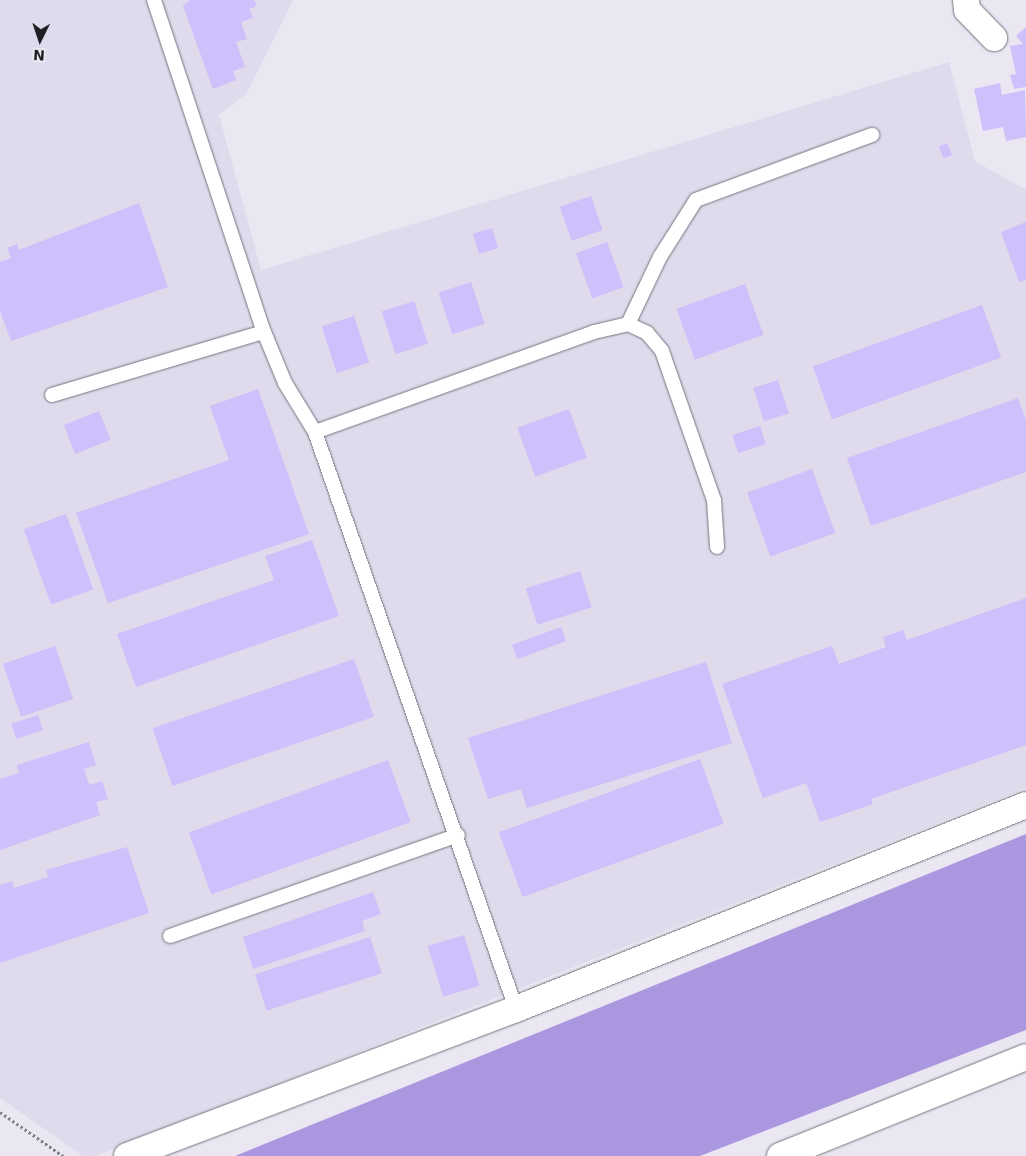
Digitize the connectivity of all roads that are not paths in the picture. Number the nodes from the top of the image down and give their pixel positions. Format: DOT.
graph roads {
  1 [pos="154,0"];
  2 [pos="966,0"];
  3 [pos="994,38"];
  4 [pos="872,135"];
  5 [pos="628,324"];
  6 [pos="264,332"];
  7 [pos="52,395"];
  8 [pos="315,432"];
  9 [pos="717,547"];
  10 [pos="1026,805"];
  11 [pos="458,835"];
  12 [pos="170,936"];
  13 [pos="516,1009"];
  14 [pos="1026,1057"];
  15 [pos="127,1156"];
  16 [pos="780,1156"];
  1 -- 6 [label="lane"];
  2 -- 3 [label="street"];
  4 -- 5 [label="lane"];
  5 -- 8 [label="lane"];
  5 -- 9 [label="lane"];
  6 -- 7 [label="lane"];
  6 -- 8 [label="lane"];
  8 -- 11 [label="lane"];
  10 -- 13 [label="street"];
  11 -- 12 [label="lane"];
  11 -- 13 [label="lane"];
  13 -- 15 [label="street"];
  14 -- 16 [label="street"];
}
